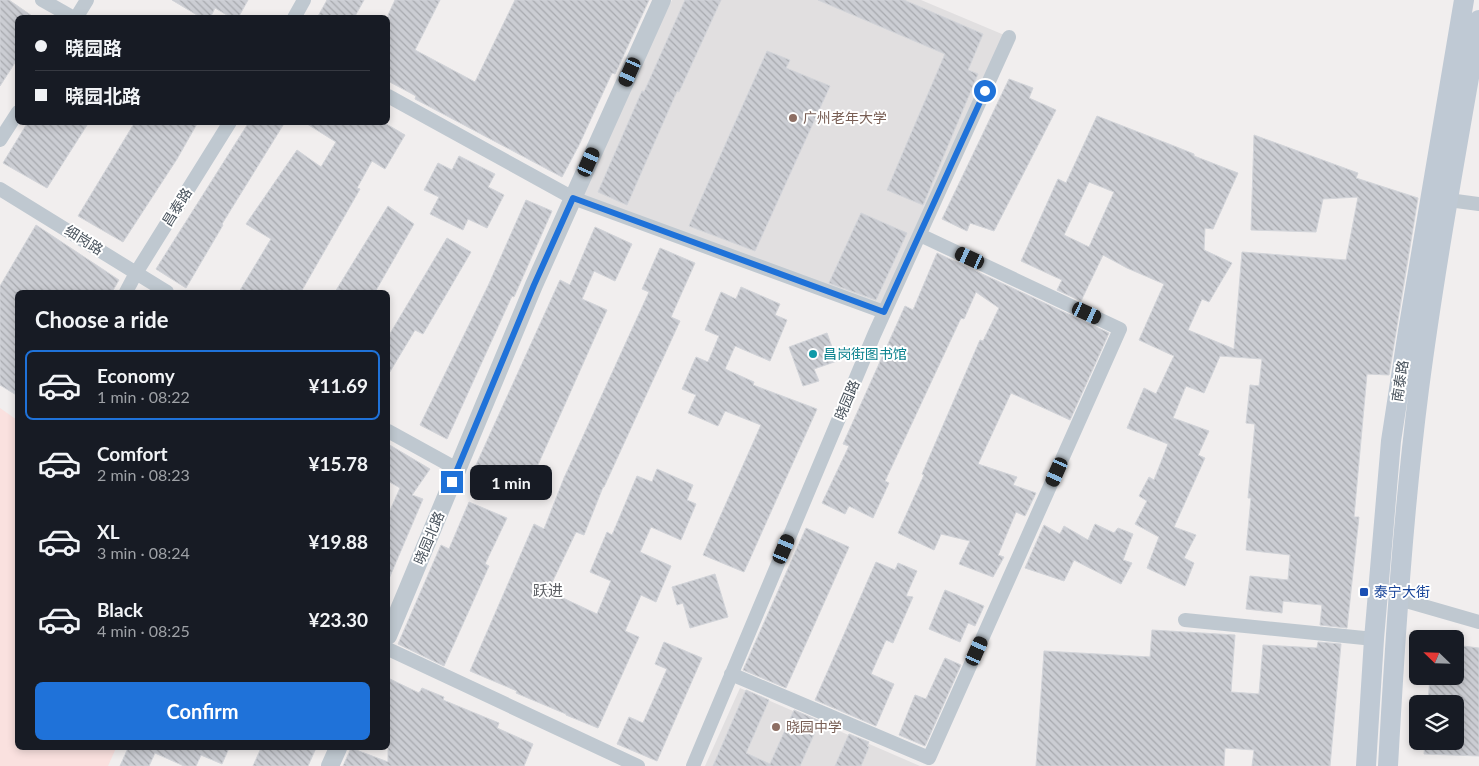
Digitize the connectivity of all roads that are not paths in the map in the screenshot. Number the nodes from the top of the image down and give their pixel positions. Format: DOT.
graph roads {
  1 [pos="42,0"];
  2 [pos="87,0"];
  3 [pos="304,0"];
  4 [pos="662,0"];
  5 [pos="1464,0"];
  6 [pos="70,15"];
  7 [pos="77,15"];
  8 [pos="296,15"];
  9 [pos="1479,20"];
  10 [pos="1009,37"];
  11 [pos="390,97"];
  12 [pos="15,117"];
  13 [pos="228,125"];
  14 [pos="0,140"];
  15 [pos="0,189"];
  16 [pos="573,198"];
  17 [pos="1440,199"];
  18 [pos="1479,204"];
  19 [pos="920,235"];
  20 [pos="136,273"];
  21 [pos="127,290"];
  22 [pos="164,290"];
  23 [pos="884,312"];
  24 [pos="390,432"];
  25 [pos="457,469"];
  26 [pos="1398,600"];
  27 [pos="1185,620"];
  28 [pos="1479,622"];
  29 [pos="390,631"];
  30 [pos="1374,639"];
  31 [pos="390,650"];
  32 [pos="731,674"];
  33 [pos="337,750"];
  34 [pos="330,766"];
  35 [pos="638,766"];
  36 [pos="693,766"];
  37 [pos="1366,766"];
  38 [pos="1388,766"];
  1 -- 6 [label="street"];
  2 -- 7 [label="street"];
  3 -- 8 [label="street"];
  4 -- 16 [label="street, 晓园北路"];
  5 -- 17 [label="main road, 南泰路"];
  9 -- 17 [label="main road, 南泰路"];
  10 -- 19 [label="street, 晓园路"];
  11 -- 16 [label="street"];
  12 -- 14 [label="street"];
  13 -- 20 [label="street, 昌泰路"];
  15 -- 20 [label="street, 细岗路"];
  16 -- 23 [label="street"];
  16 -- 25 [label="street, 晓园北路"];
  17 -- 18 [label="street"];
  17 -- 26 [label="main road, 南泰路"];
  17 -- 30 [label="main road, 南泰路"];
  19 -- 23 [label="street, 晓园路"];
  19 -- 32 [label="street"];
  20 -- 21 [label="street, 昌泰路"];
  20 -- 22 [label="street, 细岗路"];
  23 -- 32 [label="street, 晓园路"];
  24 -- 25 [label="street"];
  25 -- 29 [label="street, 晓园北路"];
  26 -- 28 [label="street"];
  26 -- 38 [label="main road, 南泰路"];
  27 -- 30 [label="street"];
  30 -- 37 [label="main road, 南泰路"];
  31 -- 35 [label="street"];
  32 -- 36 [label="street, 晓园路"];
  33 -- 34 [label="street"];
}
